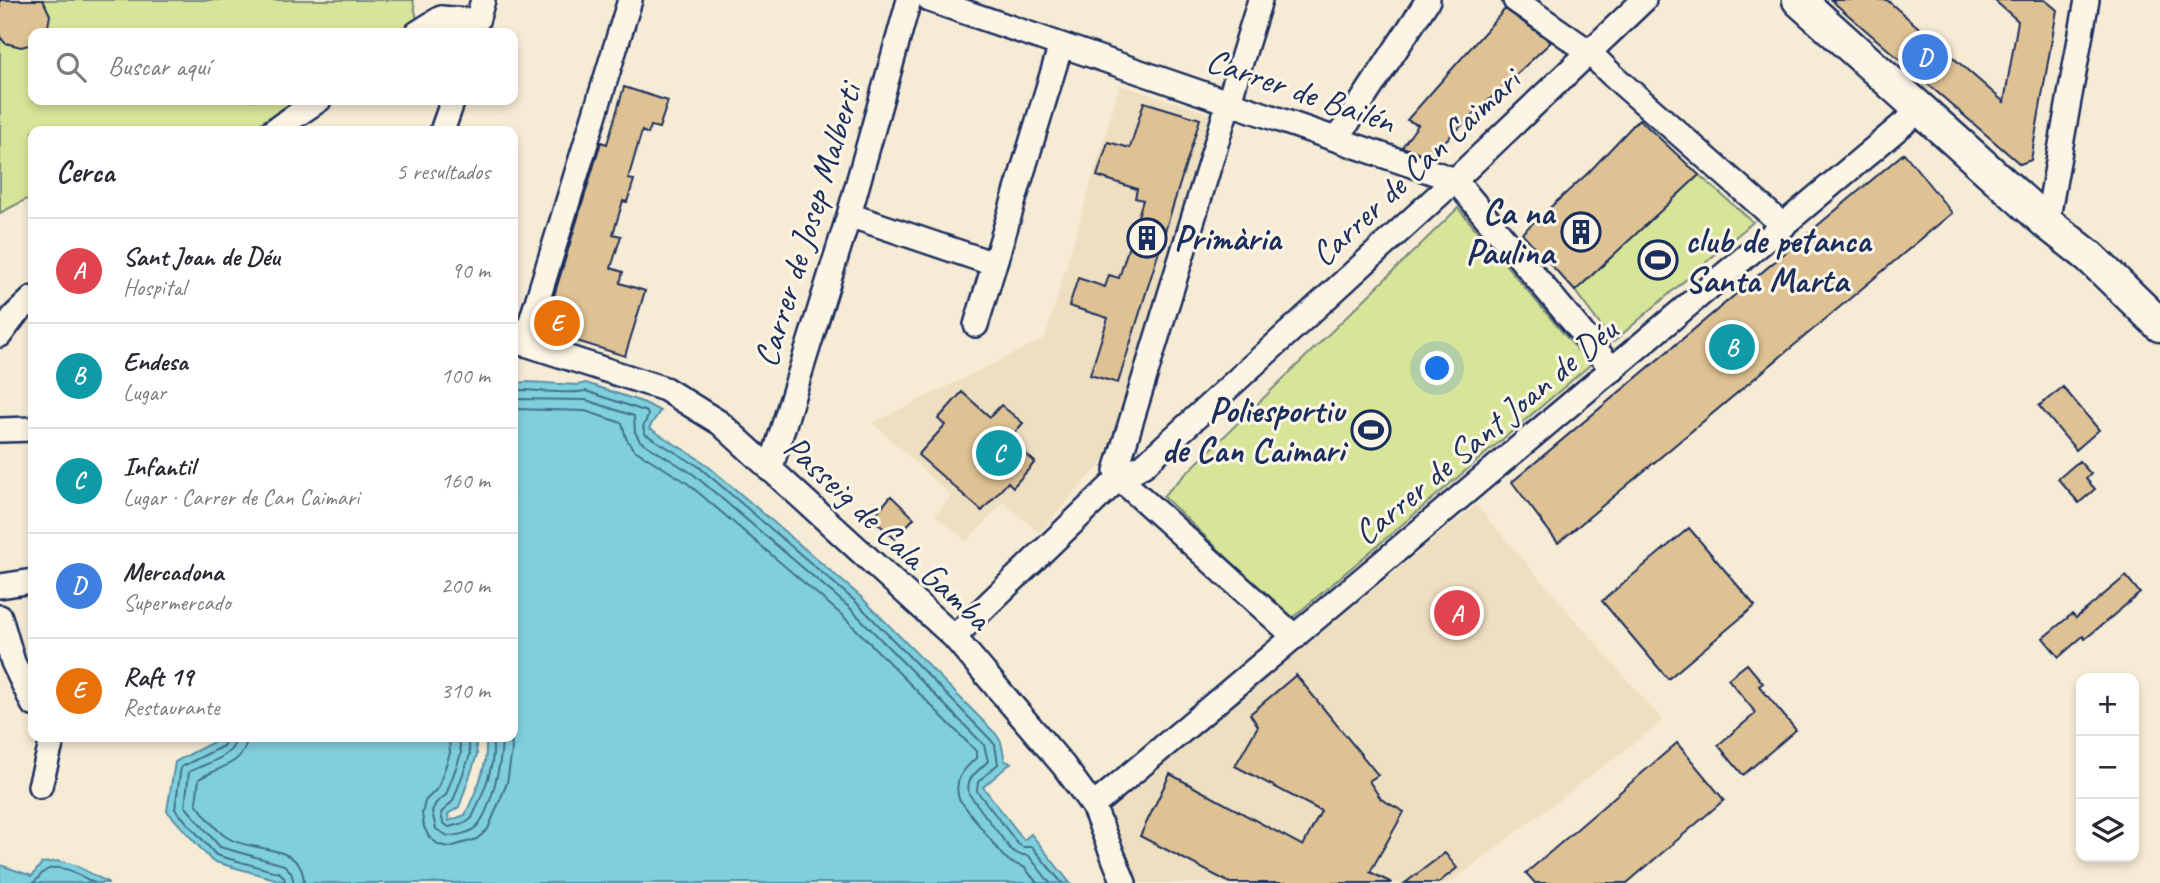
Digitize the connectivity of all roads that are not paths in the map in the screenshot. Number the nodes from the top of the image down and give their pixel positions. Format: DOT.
graph roads {
  1 [pos="630,0"];
  2 [pos="909,0"];
  3 [pos="930,0"];
  4 [pos="1260,0"];
  5 [pos="1428,0"];
  6 [pos="1515,0"];
  7 [pos="1644,0"];
  8 [pos="1799,0"];
  9 [pos="2087,0"];
  10 [pos="439,9"];
  11 [pos="478,18"];
  12 [pos="422,28"];
  13 [pos="1061,45"];
  14 [pos="1588,51"];
  15 [pos="1228,102"];
  16 [pos="312,105"];
  17 [pos="451,105"];
  18 [pos="1922,109"];
  19 [pos="281,126"];
  20 [pos="444,126"];
  21 [pos="1337,139"];
  22 [pos="1455,180"];
  23 [pos="849,215"];
  24 [pos="2048,223"];
  25 [pos="1784,226"];
  26 [pos="994,264"];
  27 [pos="28,303"];
  28 [pos="976,325"];
  29 [pos="2160,325"];
  30 [pos="0,335"];
  31 [pos="519,342"];
  32 [pos="1613,370"];
  33 [pos="28,429"];
  34 [pos="0,430"];
  35 [pos="770,470"];
  36 [pos="1119,478"];
  37 [pos="28,582"];
  38 [pos="0,586"];
  39 [pos="0,617"];
  40 [pos="954,637"];
  41 [pos="1295,637"];
  42 [pos="28,694"];
  43 [pos="52,742"];
  44 [pos="40,786"];
  45 [pos="1093,806"];
  46 [pos="1124,883"];
  1 -- 31 [label="street"];
  2 -- 23 [label="street, Carrer de Josep Malberti"];
  3 -- 13 [label="street, Carrer de Bailén"];
  4 -- 15 [label="street"];
  5 -- 21 [label="street"];
  6 -- 14 [label="street"];
  7 -- 14 [label="street, Carrer de Can Caimari"];
  8 -- 18 [label="street"];
  9 -- 24 [label="street"];
  10 -- 11 [label="street"];
  10 -- 12 [label="street"];
  13 -- 15 [label="street, Carrer de Bailén"];
  13 -- 26 [label="street"];
  14 -- 22 [label="street, Carrer de Can Caimari"];
  14 -- 25 [label="street"];
  15 -- 21 [label="street, Carrer de Bailén"];
  15 -- 36 [label="street"];
  16 -- 19 [label="street"];
  17 -- 20 [label="street"];
  18 -- 24 [label="street"];
  18 -- 25 [label="street, Carrer de Sant Joan de Déu"];
  21 -- 22 [label="street, Carrer de Bailén"];
  22 -- 32 [label="street"];
  22 -- 36 [label="street, Carrer de Can Caimari"];
  23 -- 26 [label="street"];
  23 -- 35 [label="street, Carrer de Josep Malberti"];
  24 -- 29 [label="street"];
  25 -- 32 [label="street, Carrer de Sant Joan de Déu"];
  26 -- 28 [label="street"];
  27 -- 30 [label="street"];
  31 -- 35 [label="street, Passeig de Cala Gamba"];
  32 -- 41 [label="street, Carrer de Sant Joan de Déu"];
  33 -- 34 [label="street"];
  35 -- 40 [label="street, Passeig de Cala Gamba"];
  36 -- 40 [label="street, Carrer de Can Caimari"];
  36 -- 41 [label="street"];
  37 -- 38 [label="street"];
  39 -- 42 [label="street"];
  40 -- 45 [label="street, Passeig de Cala Gamba"];
  41 -- 45 [label="street, Carrer de Sant Joan de Déu"];
  43 -- 44 [label="street"];
  45 -- 46 [label="street, Passeig de Cala Gamba"];
}
